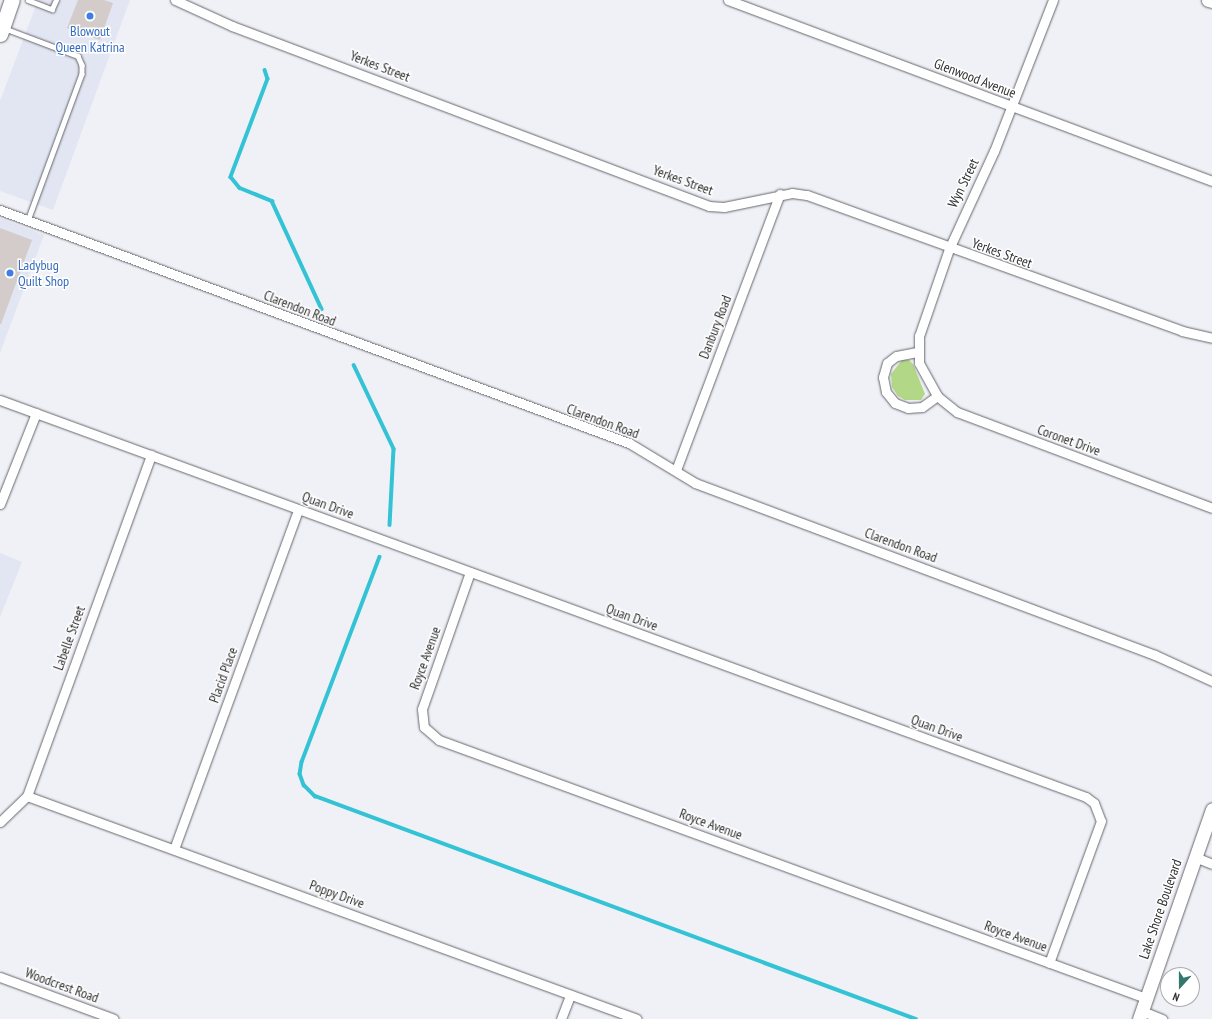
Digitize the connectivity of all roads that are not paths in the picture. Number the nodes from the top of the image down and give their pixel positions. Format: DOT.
graph roads {
  1 [pos="12,0"];
  2 [pos="28,0"];
  3 [pos="56,0"];
  4 [pos="175,0"];
  5 [pos="728,0"];
  6 [pos="1053,0"];
  7 [pos="1208,0"];
  8 [pos="1212,1"];
  9 [pos="1,30"];
  10 [pos="1013,107"];
  11 [pos="1212,181"];
  12 [pos="780,194"];
  13 [pos="0,210"];
  14 [pos="28,220"];
  15 [pos="949,249"];
  16 [pos="1212,338"];
  17 [pos="917,352"];
  18 [pos="937,396"];
  19 [pos="0,400"];
  20 [pos="36,413"];
  21 [pos="151,455"];
  22 [pos="676,470"];
  23 [pos="0,504"];
  24 [pos="1212,508"];
  25 [pos="298,510"];
  26 [pos="470,572"];
  27 [pos="1212,681"];
  28 [pos="27,796"];
  29 [pos="1212,809"];
  30 [pos="0,822"];
  31 [pos="174,849"];
  32 [pos="1195,858"];
  33 [pos="1212,864"];
  34 [pos="1049,963"];
  35 [pos="0,977"];
  36 [pos="570,995"];
  37 [pos="1146,998"];
  38 [pos="1140,1015"];
  39 [pos="114,1019"];
  40 [pos="561,1019"];
  41 [pos="637,1019"];
  42 [pos="1162,1019"];
  1 -- 9 [label="main road"];
  2 -- 3 [label="lane"];
  4 -- 12 [label="street, Yerkes Street"];
  5 -- 10 [label="street, Glenwood Avenue"];
  6 -- 10 [label="street, Wyn Street"];
  7 -- 8 [label="street"];
  9 -- 14 [label="lane"];
  10 -- 11 [label="street, Glenwood Avenue"];
  10 -- 15 [label="street, Wyn Street"];
  12 -- 15 [label="street, Yerkes Street"];
  12 -- 22 [label="street, Danbury Road"];
  13 -- 14 [label="street, Clarendon Road"];
  14 -- 22 [label="street, Clarendon Road"];
  15 -- 16 [label="street, Yerkes Street"];
  15 -- 17 [label="street, Wyn Street"];
  17 -- 18 [label="street, Coronet Drive"];
  17 -- 18 [label="street"];
  18 -- 24 [label="street, Coronet Drive"];
  19 -- 20 [label="street, Quan Drive"];
  20 -- 21 [label="street, Quan Drive"];
  20 -- 23 [label="street"];
  21 -- 25 [label="street, Quan Drive"];
  21 -- 28 [label="street, Labelle Street"];
  22 -- 27 [label="street, Clarendon Road"];
  25 -- 26 [label="street, Quan Drive"];
  25 -- 31 [label="street, Placid Place"];
  26 -- 34 [label="street, Royce Avenue"];
  26 -- 34 [label="street, Quan Drive"];
  28 -- 30 [label="street, Labelle Street"];
  28 -- 31 [label="street, Poppy Drive"];
  29 -- 32 [label="street, Lake Shore Boulevard"];
  31 -- 36 [label="street, Poppy Drive"];
  32 -- 33 [label="street"];
  32 -- 37 [label="street, Lake Shore Boulevard"];
  34 -- 37 [label="street, Royce Avenue"];
  35 -- 39 [label="street, Woodcrest Road"];
  36 -- 40 [label="street"];
  36 -- 41 [label="street, Poppy Drive"];
  37 -- 38 [label="street, Lake Shore Boulevard"];
  38 -- 42 [label="street"];
}
